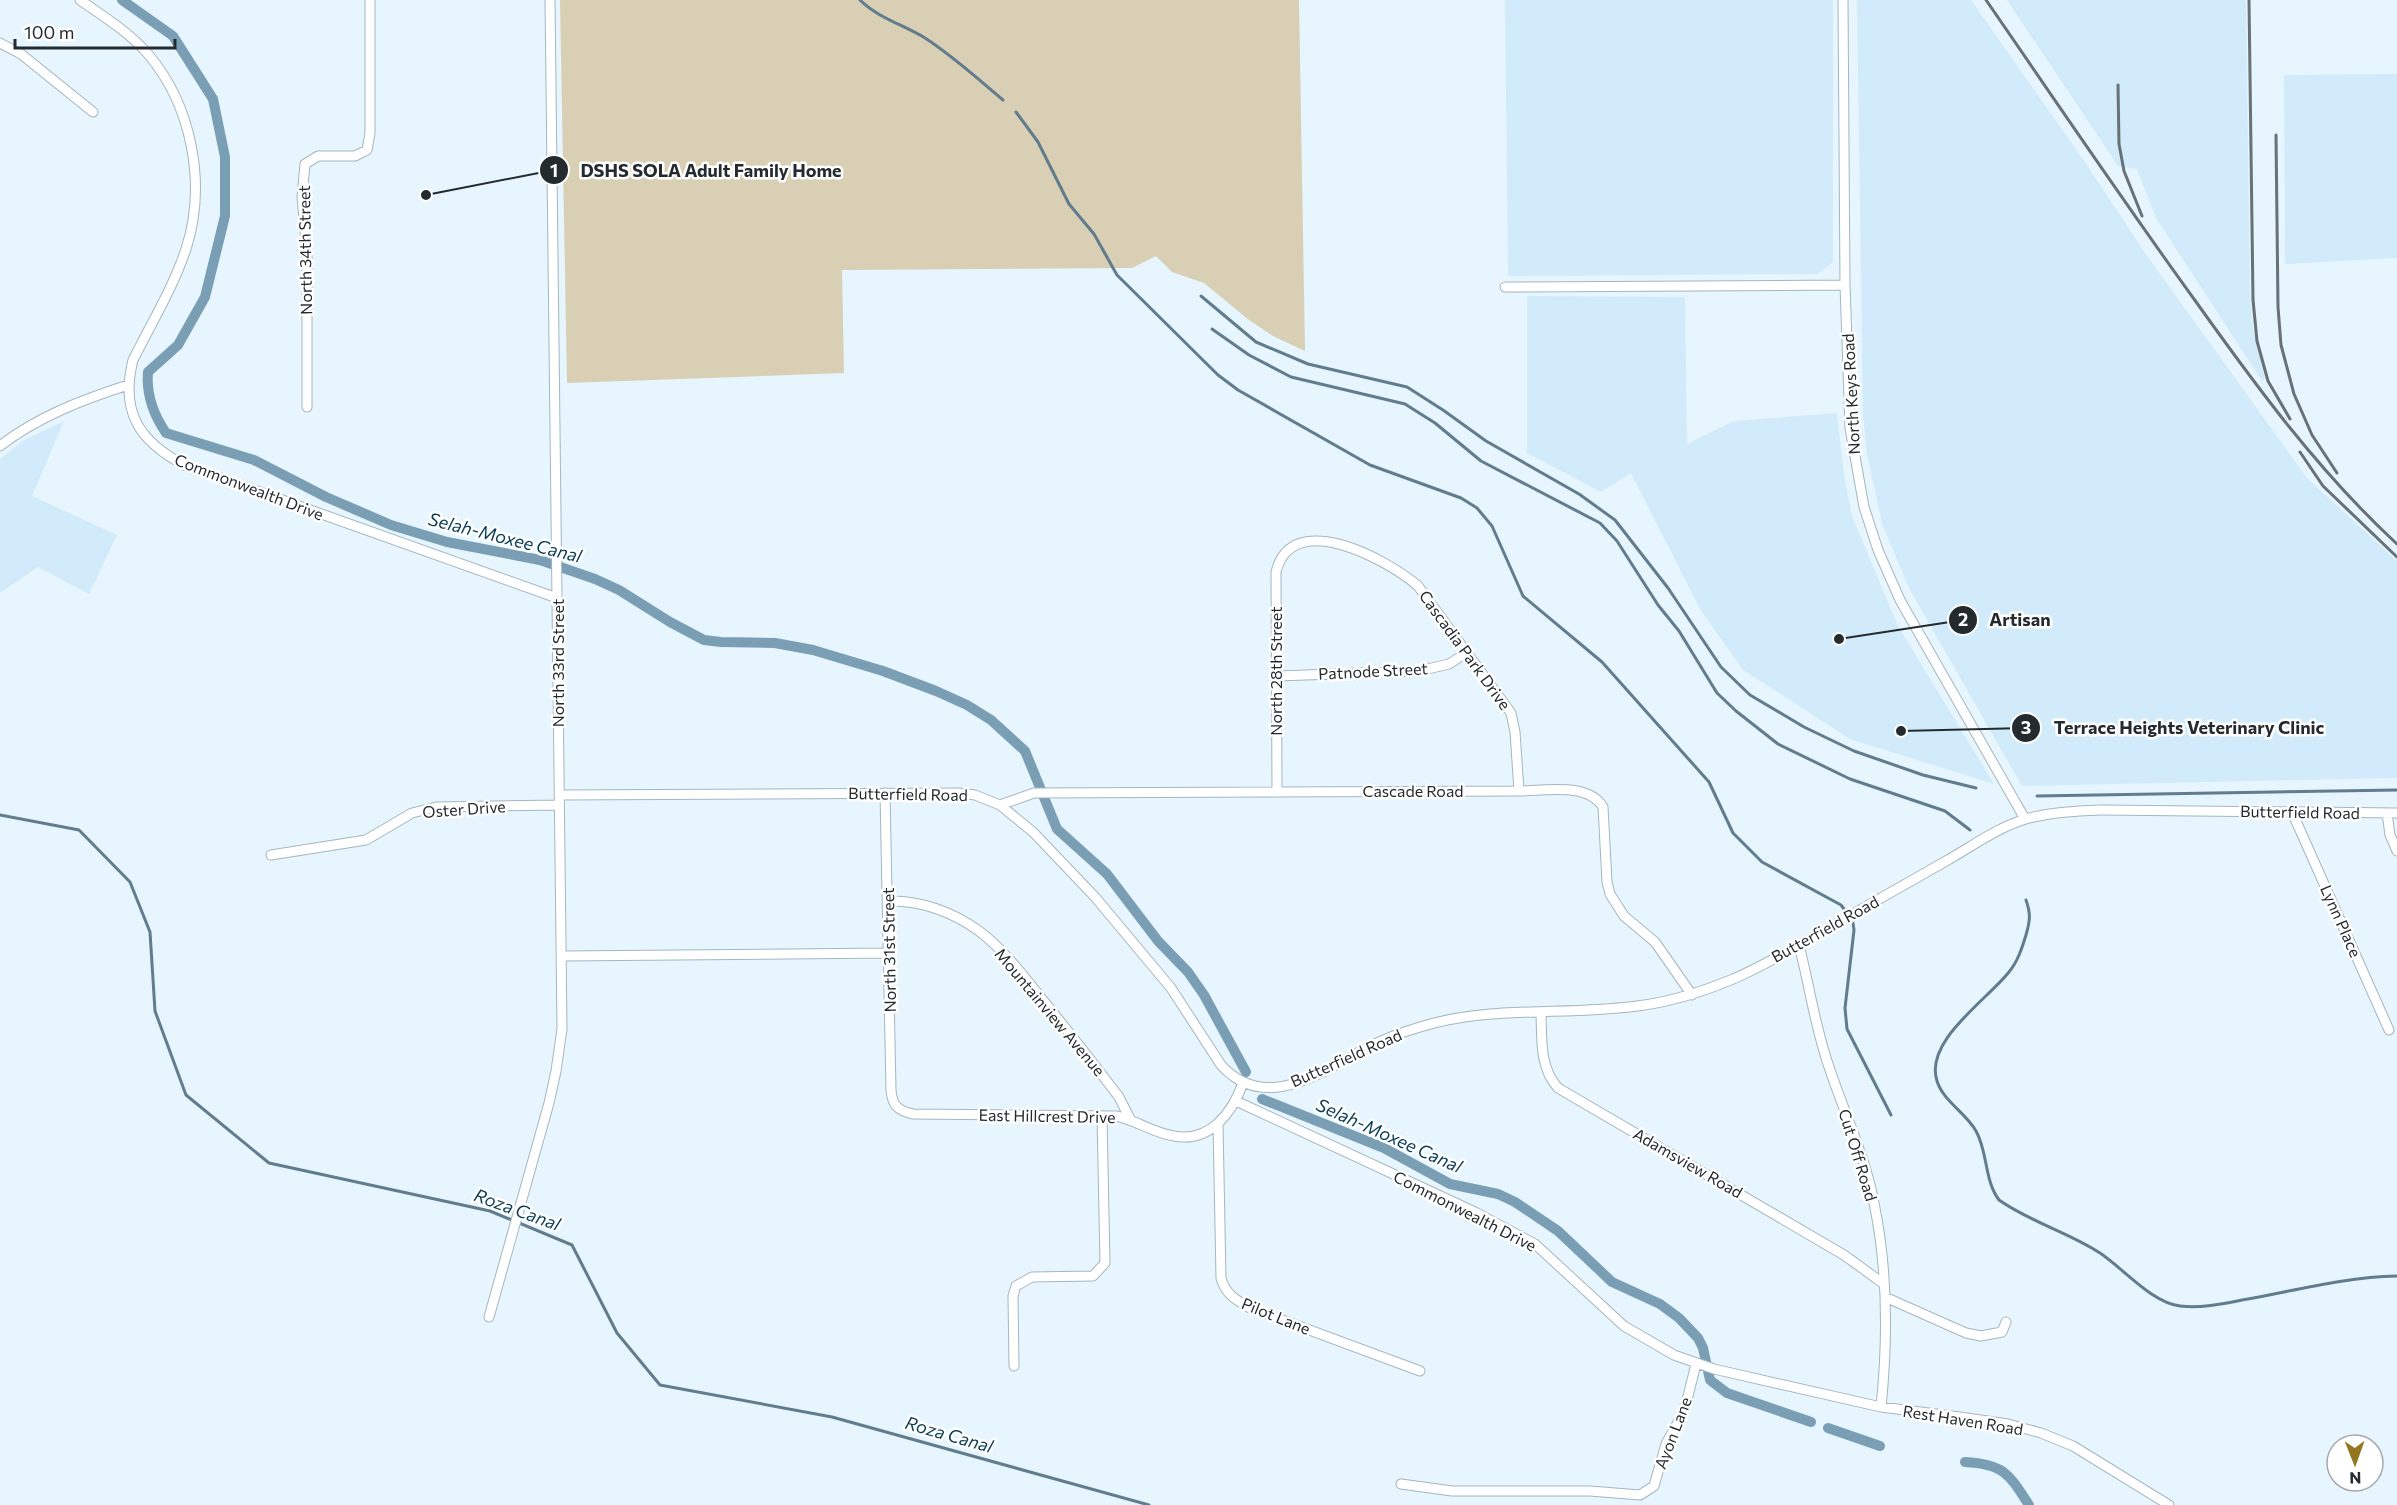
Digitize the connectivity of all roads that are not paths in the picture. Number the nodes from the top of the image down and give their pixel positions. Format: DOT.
graph roads {
  1 [pos="80,0"];
  2 [pos="370,0"];
  3 [pos="549,0"];
  4 [pos="1843,0"];
  5 [pos="0,43"];
  6 [pos="93,112"];
  7 [pos="1845,285"];
  8 [pos="1505,286"];
  9 [pos="128,386"];
  10 [pos="307,407"];
  11 [pos="0,446"];
  12 [pos="1284,552"];
  13 [pos="557,598"];
  14 [pos="1466,653"];
  15 [pos="1277,676"];
  16 [pos="1277,791"];
  17 [pos="1519,791"];
  18 [pos="885,793"];
  19 [pos="558,800"];
  20 [pos="1000,805"];
  21 [pos="2292,812"];
  22 [pos="2392,813"];
  23 [pos="2025,819"];
  24 [pos="2397,851"];
  25 [pos="271,855"];
  26 [pos="888,900"];
  27 [pos="1799,945"];
  28 [pos="889,953"];
  29 [pos="562,956"];
  30 [pos="1692,995"];
  31 [pos="1541,1012"];
  32 [pos="2389,1030"];
  33 [pos="1243,1083"];
  34 [pos="1236,1101"];
  35 [pos="895,1106"];
  36 [pos="1102,1116"];
  37 [pos="1130,1119"];
  38 [pos="1218,1123"];
  39 [pos="1884,1284"];
  40 [pos="1885,1297"];
  41 [pos="489,1317"];
  42 [pos="2006,1322"];
  43 [pos="1699,1365"];
  44 [pos="1014,1366"];
  45 [pos="1420,1371"];
  46 [pos="1881,1407"];
  47 [pos="1401,1484"];
  48 [pos="2169,1505"];
  1 -- 9 [label="street, Commonwealth Drive"];
  2 -- 10 [label="street, North 34th Street"];
  3 -- 13 [label="street, North 33rd Street"];
  4 -- 7 [label="street, North Keys Road"];
  5 -- 6 [label="street"];
  7 -- 8 [label="street"];
  7 -- 23 [label="street, North Keys Road"];
  9 -- 11 [label="street"];
  9 -- 13 [label="street, Commonwealth Drive"];
  12 -- 14 [label="street, Cascadia Park Drive"];
  12 -- 15 [label="street, North 28th Street"];
  13 -- 19 [label="street, North 33rd Street"];
  14 -- 15 [label="street, Patnode Street"];
  14 -- 17 [label="street, Cascadia Park Drive"];
  15 -- 16 [label="street, North 28th Street"];
  16 -- 17 [label="street, Cascade Road"];
  16 -- 20 [label="street, Cascade Road"];
  17 -- 30 [label="street, Cascade Road"];
  18 -- 19 [label="street, Butterfield Road"];
  18 -- 20 [label="street, Butterfield Road"];
  18 -- 26 [label="street, North 31st Street"];
  19 -- 25 [label="street, Oster Drive"];
  19 -- 29 [label="street, North 33rd Street"];
  20 -- 33 [label="street, Butterfield Road"];
  21 -- 22 [label="street, Butterfield Road"];
  21 -- 23 [label="street, Butterfield Road"];
  21 -- 32 [label="street, Lynn Place"];
  22 -- 24 [label="street"];
  23 -- 27 [label="street, Butterfield Road"];
  26 -- 28 [label="street, North 31st Street"];
  26 -- 37 [label="street, Mountainview Avenue"];
  27 -- 30 [label="street, Butterfield Road"];
  27 -- 39 [label="street, Cut Off Road"];
  28 -- 29 [label="street"];
  28 -- 35 [label="street, North 31st Street"];
  29 -- 41 [label="street, North 33rd Street"];
  30 -- 31 [label="street, Butterfield Road"];
  31 -- 33 [label="street, Butterfield Road"];
  31 -- 39 [label="street, Adamsview Road"];
  33 -- 34 [label="street, East Hillcrest Drive"];
  34 -- 38 [label="street, East Hillcrest Drive"];
  34 -- 43 [label="street, Commonwealth Drive"];
  35 -- 36 [label="street, East Hillcrest Drive"];
  36 -- 37 [label="street, East Hillcrest Drive"];
  36 -- 44 [label="street"];
  37 -- 38 [label="street, East Hillcrest Drive"];
  38 -- 45 [label="street, Pilot Lane"];
  39 -- 40 [label="street, Cut Off Road"];
  40 -- 42 [label="street"];
  40 -- 46 [label="street, Cut Off Road"];
  43 -- 46 [label="street, Commonwealth Drive"];
  43 -- 47 [label="street, Ayon Lane"];
  46 -- 48 [label="street, Rest Haven Road"];
}
